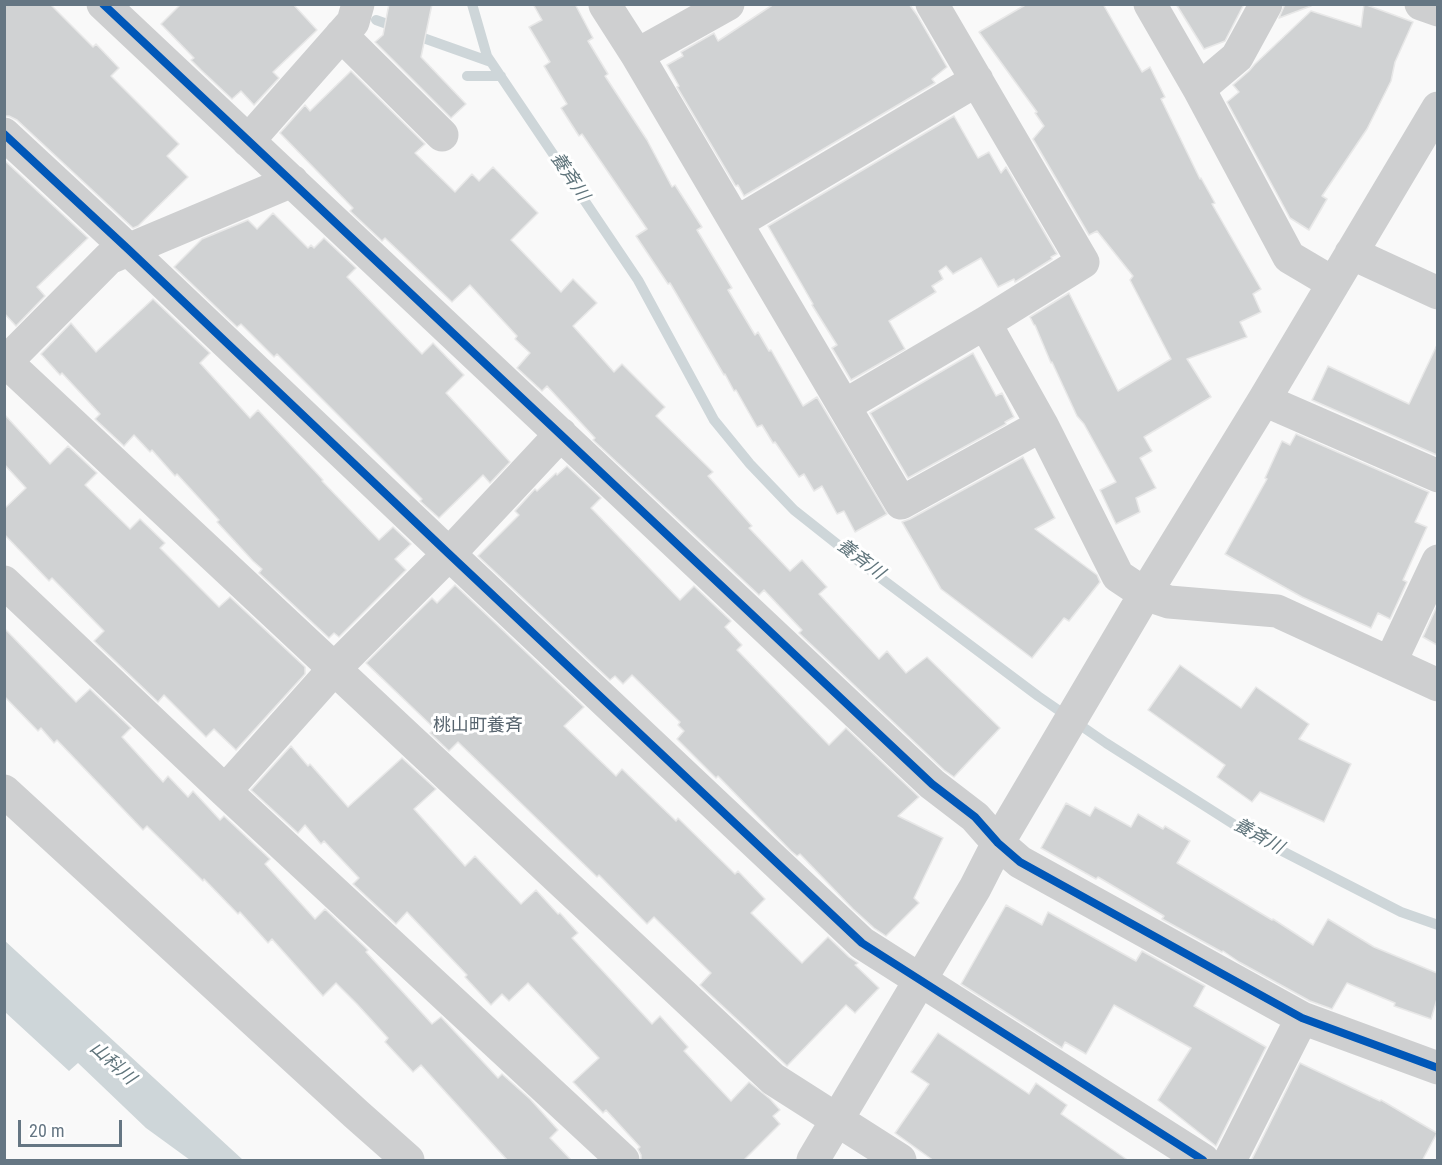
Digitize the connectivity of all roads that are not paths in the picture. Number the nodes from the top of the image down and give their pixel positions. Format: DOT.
graph roads {
  1 [pos="104,4"];
  2 [pos="728,4"];
  3 [pos="932,4"];
  4 [pos="1150,4"];
  5 [pos="1266,4"];
  6 [pos="1421,4"];
  7 [pos="605,5"];
  8 [pos="1437,10"];
  9 [pos="347,16"];
  10 [pos="637,55"];
  11 [pos="976,80"];
  12 [pos="1199,89"];
  13 [pos="1437,108"];
  14 [pos="4,134"];
  15 [pos="442,135"];
  16 [pos="248,141"];
  17 [pos="292,181"];
  18 [pos="736,223"];
  19 [pos="129,250"];
  20 [pos="1351,253"];
  21 [pos="1333,283"];
  22 [pos="1437,293"];
  23 [pos="985,323"];
  24 [pos="5,362"];
  25 [pos="1264,400"];
  26 [pos="844,406"];
  27 [pos="1042,425"];
  28 [pos="561,434"];
  29 [pos="1437,476"];
  30 [pos="449,554"];
  31 [pos="1437,561"];
  32 [pos="4,582"];
  33 [pos="1145,594"];
  34 [pos="1390,663"];
  35 [pos="334,669"];
  36 [pos="1437,685"];
  37 [pos="225,791"];
  38 [pos="4,792"];
  39 [pos="998,843"];
  40 [pos="920,980"];
  41 [pos="1302,1018"];
  42 [pos="1437,1068"];
  43 [pos="837,1119"];
  44 [pos="408,1161"];
  45 [pos="623,1161"];
  46 [pos="813,1161"];
  47 [pos="900,1161"];
  48 [pos="1203,1161"];
  49 [pos="1230,1161"];
  1 -- 16 [label="street"];
  2 -- 10 [label="street"];
  3 -- 11 [label="street"];
  4 -- 12 [label="street"];
  5 -- 12 [label="street"];
  6 -- 8 [label="street"];
  7 -- 10 [label="street"];
  9 -- 15 [label="street"];
  9 -- 16 [label="street"];
  10 -- 18 [label="street"];
  11 -- 18 [label="street"];
  11 -- 23 [label="street"];
  12 -- 21 [label="street"];
  13 -- 20 [label="street"];
  14 -- 19 [label="street"];
  16 -- 17 [label="street"];
  17 -- 19 [label="street"];
  17 -- 28 [label="street"];
  18 -- 26 [label="street"];
  19 -- 24 [label="street"];
  19 -- 30 [label="street"];
  20 -- 21 [label="street"];
  20 -- 22 [label="street"];
  21 -- 25 [label="street"];
  23 -- 26 [label="street"];
  23 -- 27 [label="street"];
  24 -- 35 [label="street"];
  25 -- 29 [label="street"];
  25 -- 33 [label="street"];
  26 -- 27 [label="street"];
  27 -- 33 [label="street"];
  28 -- 30 [label="street"];
  28 -- 39 [label="street"];
  30 -- 35 [label="street"];
  30 -- 40 [label="street"];
  31 -- 34 [label="street"];
  32 -- 37 [label="street"];
  33 -- 34 [label="street"];
  33 -- 39 [label="street"];
  34 -- 36 [label="street"];
  35 -- 37 [label="street"];
  35 -- 43 [label="street"];
  37 -- 45 [label="street"];
  38 -- 44 [label="street"];
  39 -- 40 [label="street"];
  39 -- 41 [label="street"];
  40 -- 43 [label="street"];
  40 -- 48 [label="street"];
  41 -- 42 [label="street"];
  41 -- 49 [label="street"];
  43 -- 46 [label="street"];
  43 -- 47 [label="street"];
}
